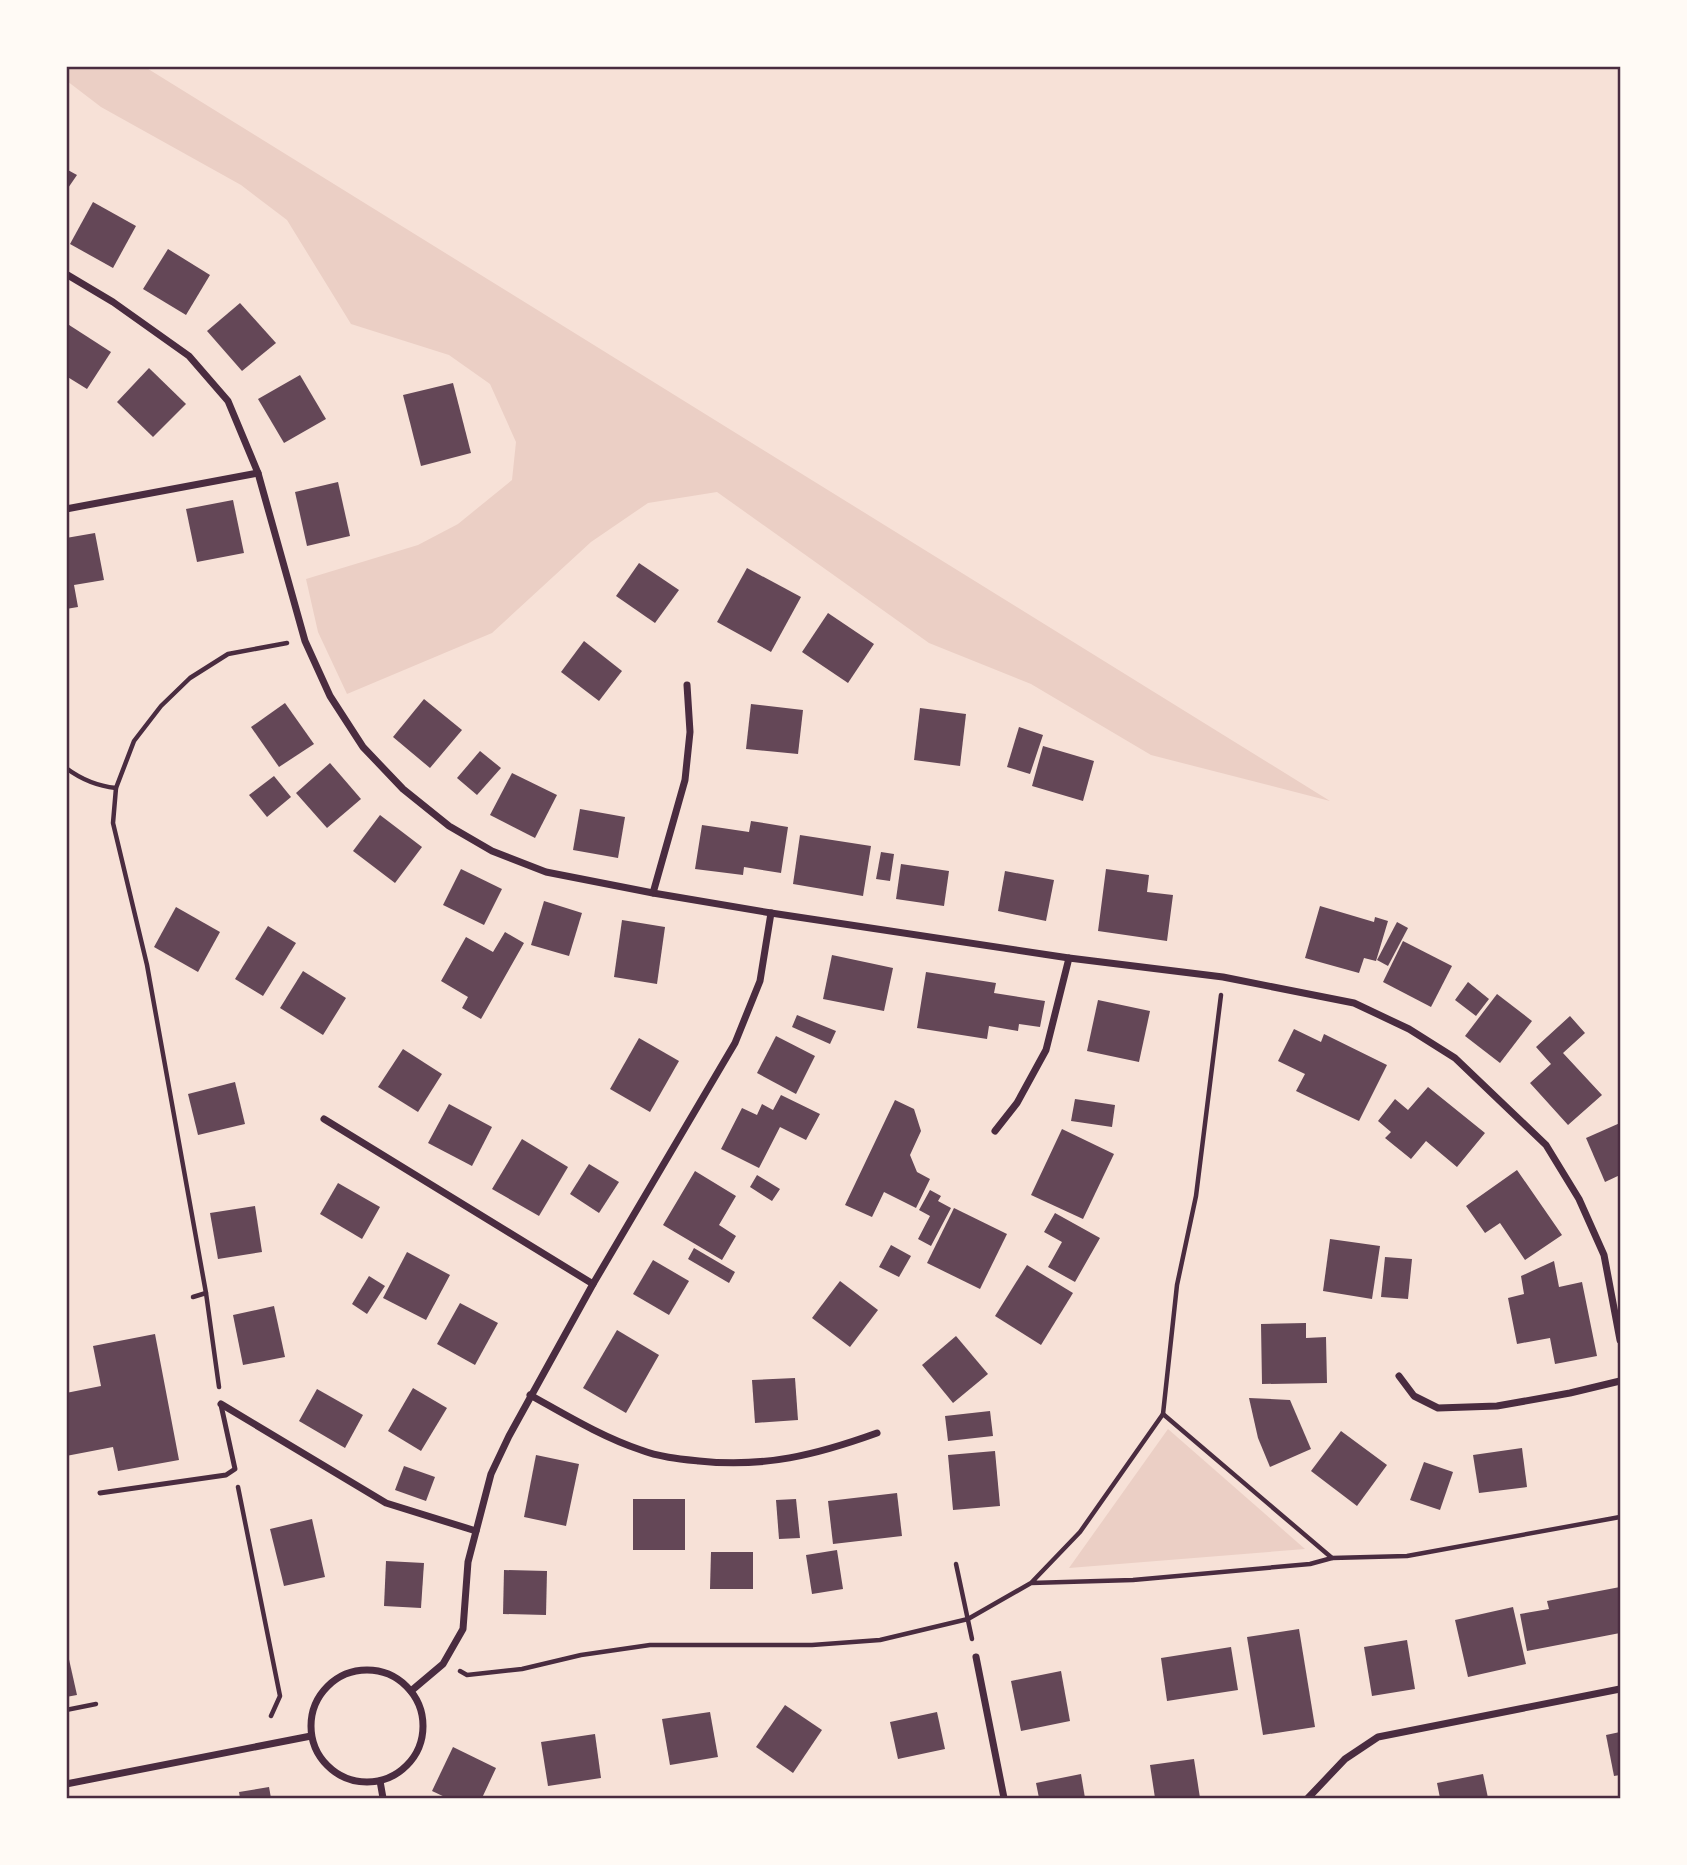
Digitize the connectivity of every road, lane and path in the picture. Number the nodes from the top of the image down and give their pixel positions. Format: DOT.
graph roads {
  1 [pos="66,274"];
  2 [pos="258,473"];
  3 [pos="66,509"];
  4 [pos="305,641"];
  5 [pos="687,685"];
  6 [pos="66,768"];
  7 [pos="116,788"];
  8 [pos="653,893"];
  9 [pos="771,914"];
  10 [pos="1069,958"];
  11 [pos="1223,977"];
  12 [pos="324,1119"];
  13 [pos="995,1131"];
  14 [pos="593,1284"];
  15 [pos="206,1293"];
  16 [pos="193,1297"];
  17 [pos="1620,1340"];
  18 [pos="1399,1376"];
  19 [pos="1620,1381"];
  20 [pos="530,1395"];
  21 [pos="221,1404"];
  22 [pos="1163,1414"];
  23 [pos="877,1433"];
  24 [pos="235,1469"];
  25 [pos="100,1493"];
  26 [pos="1620,1517"];
  27 [pos="476,1531"];
  28 [pos="1332,1558"];
  29 [pos="956,1564"];
  30 [pos="1031,1583"];
  31 [pos="968,1619"];
  32 [pos="976,1657"];
  33 [pos="443,1664"];
  34 [pos="1620,1689"];
  35 [pos="411,1690"];
  36 [pos="96,1704"];
  37 [pos="66,1710"];
  38 [pos="271,1716"];
  39 [pos="311,1736"];
  40 [pos="380,1781"];
  41 [pos="66,1784"];
  42 [pos="383,1798"];
  43 [pos="1004,1798"];
  44 [pos="1308,1798"];
  1 -- 2 [label="street"];
  2 -- 3 [label="street"];
  2 -- 4 [label="street"];
  4 -- 7 [label="path"];
  4 -- 8 [label="street"];
  5 -- 8 [label="street"];
  6 -- 7 [label="path"];
  7 -- 15 [label="path"];
  8 -- 9 [label="street"];
  9 -- 10 [label="street"];
  9 -- 14 [label="street"];
  10 -- 11 [label="street"];
  10 -- 13 [label="street"];
  11 -- 17 [label="street"];
  11 -- 22 [label="path"];
  12 -- 14 [label="street"];
  14 -- 20 [label="street"];
  15 -- 16 [label="path"];
  15 -- 21 [label="path"];
  18 -- 19 [label="street"];
  20 -- 23 [label="street"];
  20 -- 27 [label="street"];
  21 -- 24 [label="lane"];
  21 -- 27 [label="street"];
  22 -- 28 [label="path"];
  22 -- 30 [label="path"];
  24 -- 25 [label="lane"];
  24 -- 38 [label="path"];
  26 -- 28 [label="path"];
  27 -- 33 [label="street"];
  28 -- 30 [label="path"];
  29 -- 31 [label="path"];
  30 -- 31 [label="path"];
  31 -- 32 [label="path"];
  31 -- 33 [label="path"];
  32 -- 43 [label="street"];
  33 -- 35 [label="street"];
  34 -- 44 [label="street"];
  35 -- 39 [label="street"];
  35 -- 40 [label="street"];
  36 -- 37 [label="path"];
  39 -- 40 [label="street"];
  39 -- 41 [label="street"];
  40 -- 42 [label="street"];
}
